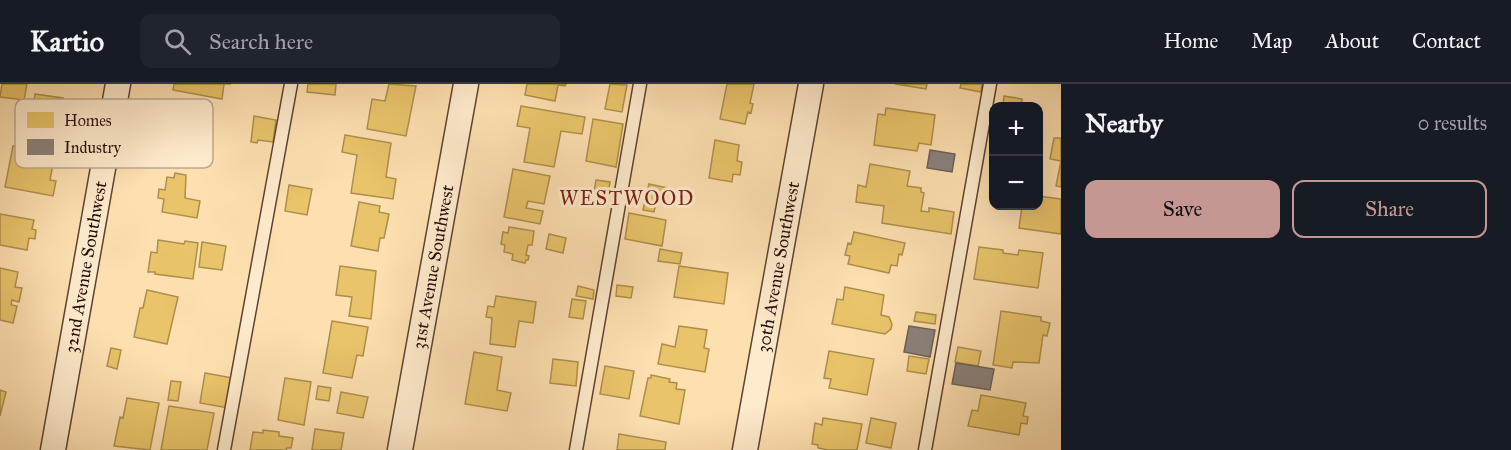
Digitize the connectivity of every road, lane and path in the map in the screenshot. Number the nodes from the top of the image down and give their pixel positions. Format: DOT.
graph roads {
  1 [pos="118,84"];
  2 [pos="291,84"];
  3 [pos="466,84"];
  4 [pos="640,84"];
  5 [pos="811,84"];
  6 [pos="990,84"];
  7 [pos="115,99"];
  8 [pos="103,168"];
  9 [pos="53,450"];
  10 [pos="224,450"];
  11 [pos="400,450"];
  12 [pos="576,450"];
  13 [pos="745,450"];
  14 [pos="925,450"];
  1 -- 7 [label="street, 32nd Avenue Southwest"];
  2 -- 10 [label="lane"];
  3 -- 11 [label="street, 31st Avenue Southwest"];
  4 -- 12 [label="lane"];
  5 -- 13 [label="street, 30th Avenue Southwest"];
  6 -- 14 [label="lane"];
  8 -- 9 [label="street, 32nd Avenue Southwest"];
}
